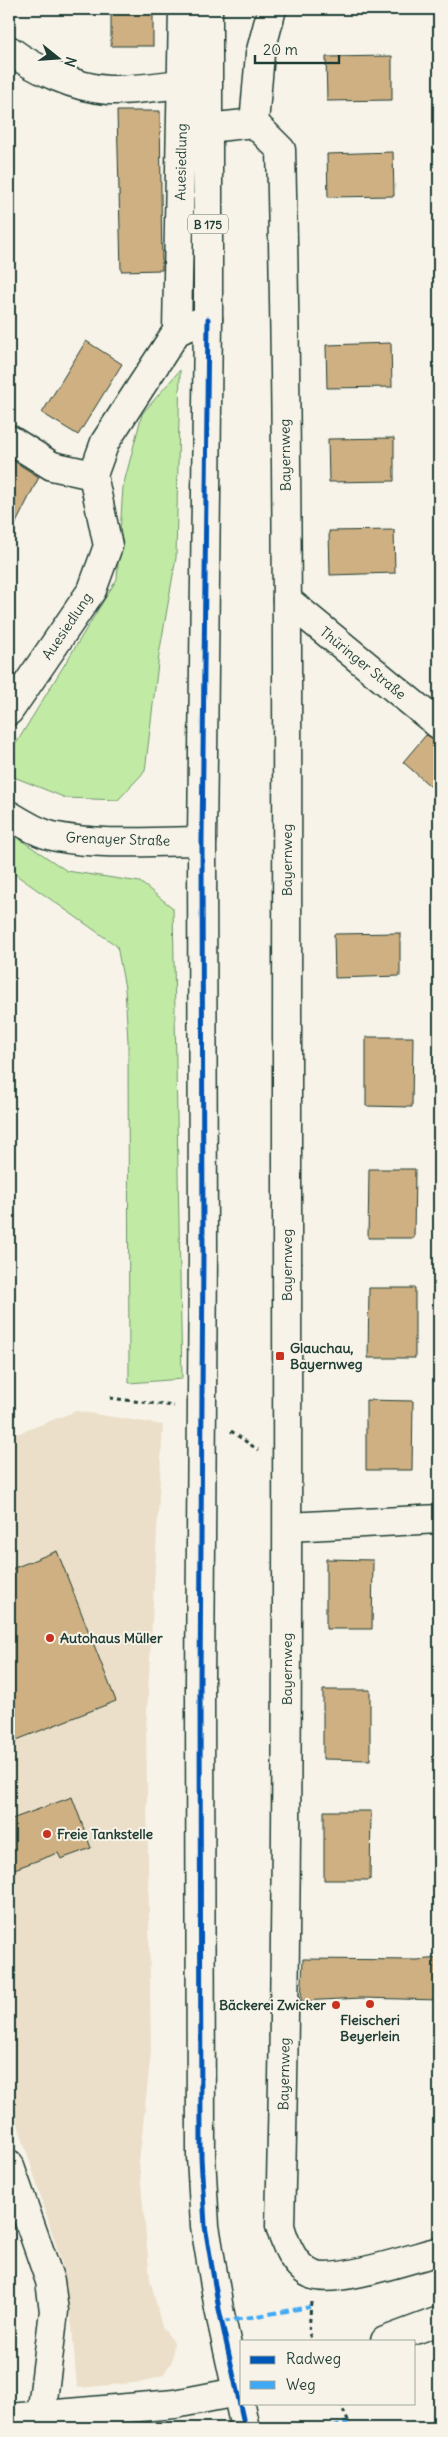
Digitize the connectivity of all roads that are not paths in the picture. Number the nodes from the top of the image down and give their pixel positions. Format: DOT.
graph roads {
  1 [pos="183,9"];
  2 [pos="208,9"];
  3 [pos="272,9"];
  4 [pos="9,50"];
  5 [pos="195,82"];
  6 [pos="254,123"];
  7 [pos="208,128"];
  8 [pos="208,319"];
  9 [pos="176,331"];
  10 [pos="9,439"];
  11 [pos="93,475"];
  12 [pos="287,600"];
  13 [pos="9,711"];
  14 [pos="439,725"];
  15 [pos="9,815"];
  16 [pos="202,841"];
  17 [pos="439,1519"];
  18 [pos="288,1527"];
  19 [pos="9,2164"];
  20 [pos="439,2251"];
  21 [pos="439,2321"];
  22 [pos="388,2340"];
  23 [pos="239,2392"];
  24 [pos="241,2404"];
  25 [pos="41,2416"];
  26 [pos="9,2418"];
  27 [pos="245,2428"];
  1 -- 5 [label="street, Auesiedlung"];
  2 -- 5 [label="street, B 175"];
  3 -- 6 [label="street"];
  4 -- 5 [label="street"];
  5 -- 7 [label="street, B 175"];
  5 -- 9 [label="street, Auesiedlung"];
  6 -- 7 [label="street"];
  6 -- 12 [label="street, Bayernweg"];
  7 -- 8 [label="street, B 175"];
  8 -- 9 [label="street"];
  8 -- 16 [label="street, B 175"];
  9 -- 11 [label="street"];
  10 -- 11 [label="street"];
  11 -- 13 [label="street, Auesiedlung"];
  12 -- 14 [label="street, Thüringer Straße"];
  12 -- 18 [label="street, Bayernweg"];
  15 -- 16 [label="street, Grenayer Straße"];
  16 -- 23 [label="street, B 175"];
  17 -- 18 [label="street"];
  18 -- 20 [label="street, Bayernweg"];
  19 -- 25 [label="street"];
  21 -- 22 [label="street"];
  23 -- 25 [label="street"];
  24 -- 27 [label="street, B 175"];
  25 -- 26 [label="street"];
}
